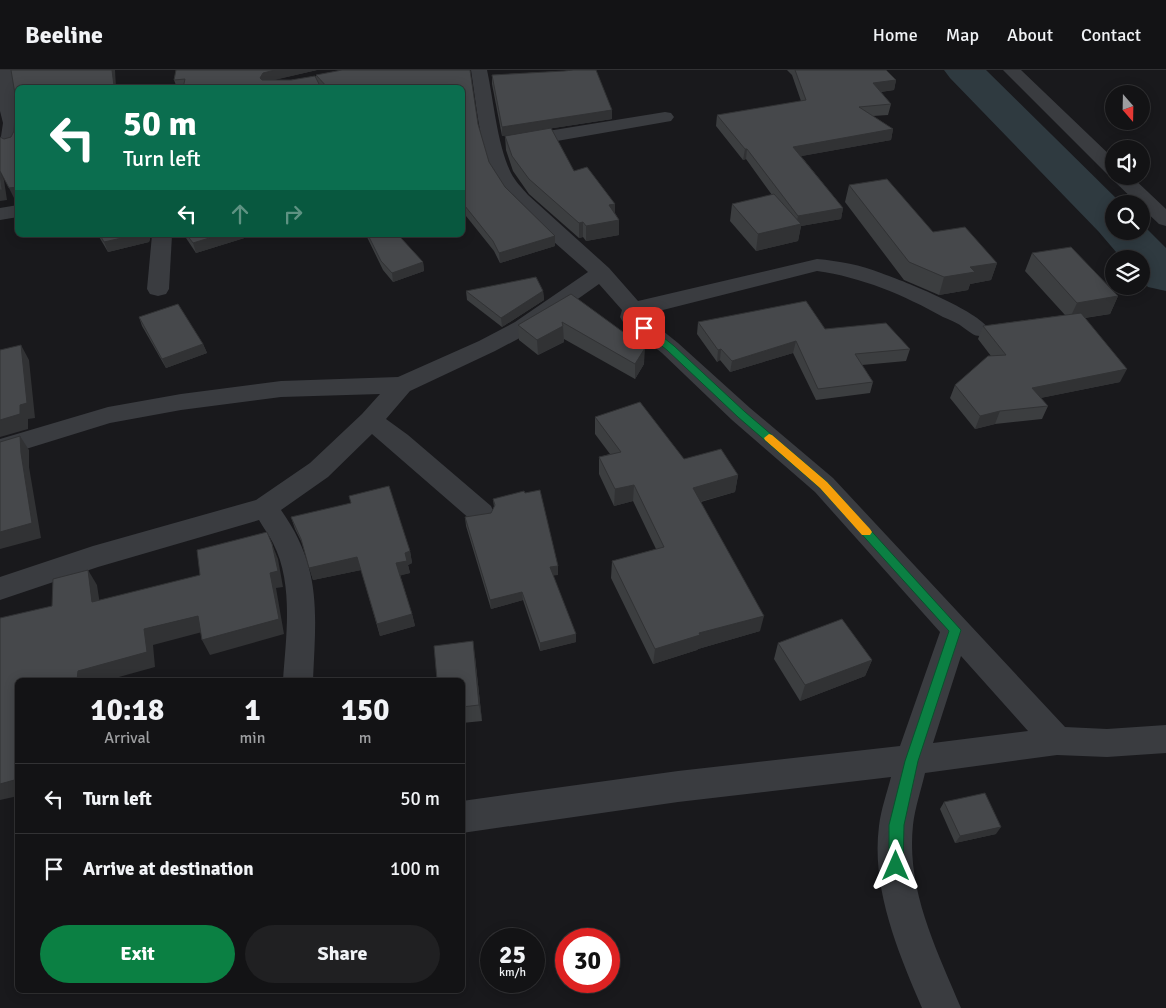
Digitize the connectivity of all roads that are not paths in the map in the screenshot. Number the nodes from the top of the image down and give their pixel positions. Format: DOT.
graph roads {
  1 [pos="4,70"];
  2 [pos="1011,70"];
  3 [pos="487,74"];
  4 [pos="4,106"];
  5 [pos="665,117"];
  6 [pos="8,142"];
  7 [pos="493,145"];
  8 [pos="1105,161"];
  9 [pos="1129,185"];
  10 [pos="15,212"];
  11 [pos="0,214"];
  12 [pos="1166,220"];
  13 [pos="162,237"];
  14 [pos="601,273"];
  15 [pos="158,289"];
  16 [pos="634,308"];
  17 [pos="979,330"];
  18 [pos="402,385"];
  19 [pos="371,420"];
  20 [pos="0,448"];
  21 [pos="265,508"];
  22 [pos="481,513"];
  23 [pos="0,589"];
  24 [pos="955,630"];
  25 [pos="298,678"];
  26 [pos="1166,738"];
  27 [pos="1057,741"];
  28 [pos="911,761"];
  29 [pos="465,818"];
  30 [pos="942,1008"];
  1 -- 4 [label="street"];
  2 -- 8 [label="street"];
  3 -- 7 [label="street"];
  4 -- 6 [label="street"];
  5 -- 7 [label="street"];
  7 -- 14 [label="street"];
  9 -- 12 [label="street"];
  10 -- 11 [label="street"];
  13 -- 15 [label="street"];
  14 -- 16 [label="street"];
  14 -- 18 [label="street"];
  16 -- 17 [label="street"];
  16 -- 24 [label="street"];
  18 -- 19 [label="street"];
  18 -- 20 [label="street"];
  19 -- 21 [label="street"];
  19 -- 22 [label="street"];
  21 -- 23 [label="street"];
  21 -- 25 [label="street"];
  24 -- 27 [label="street"];
  24 -- 28 [label="street"];
  26 -- 27 [label="street"];
  27 -- 28 [label="street"];
  28 -- 29 [label="street"];
  28 -- 30 [label="street"];
}
